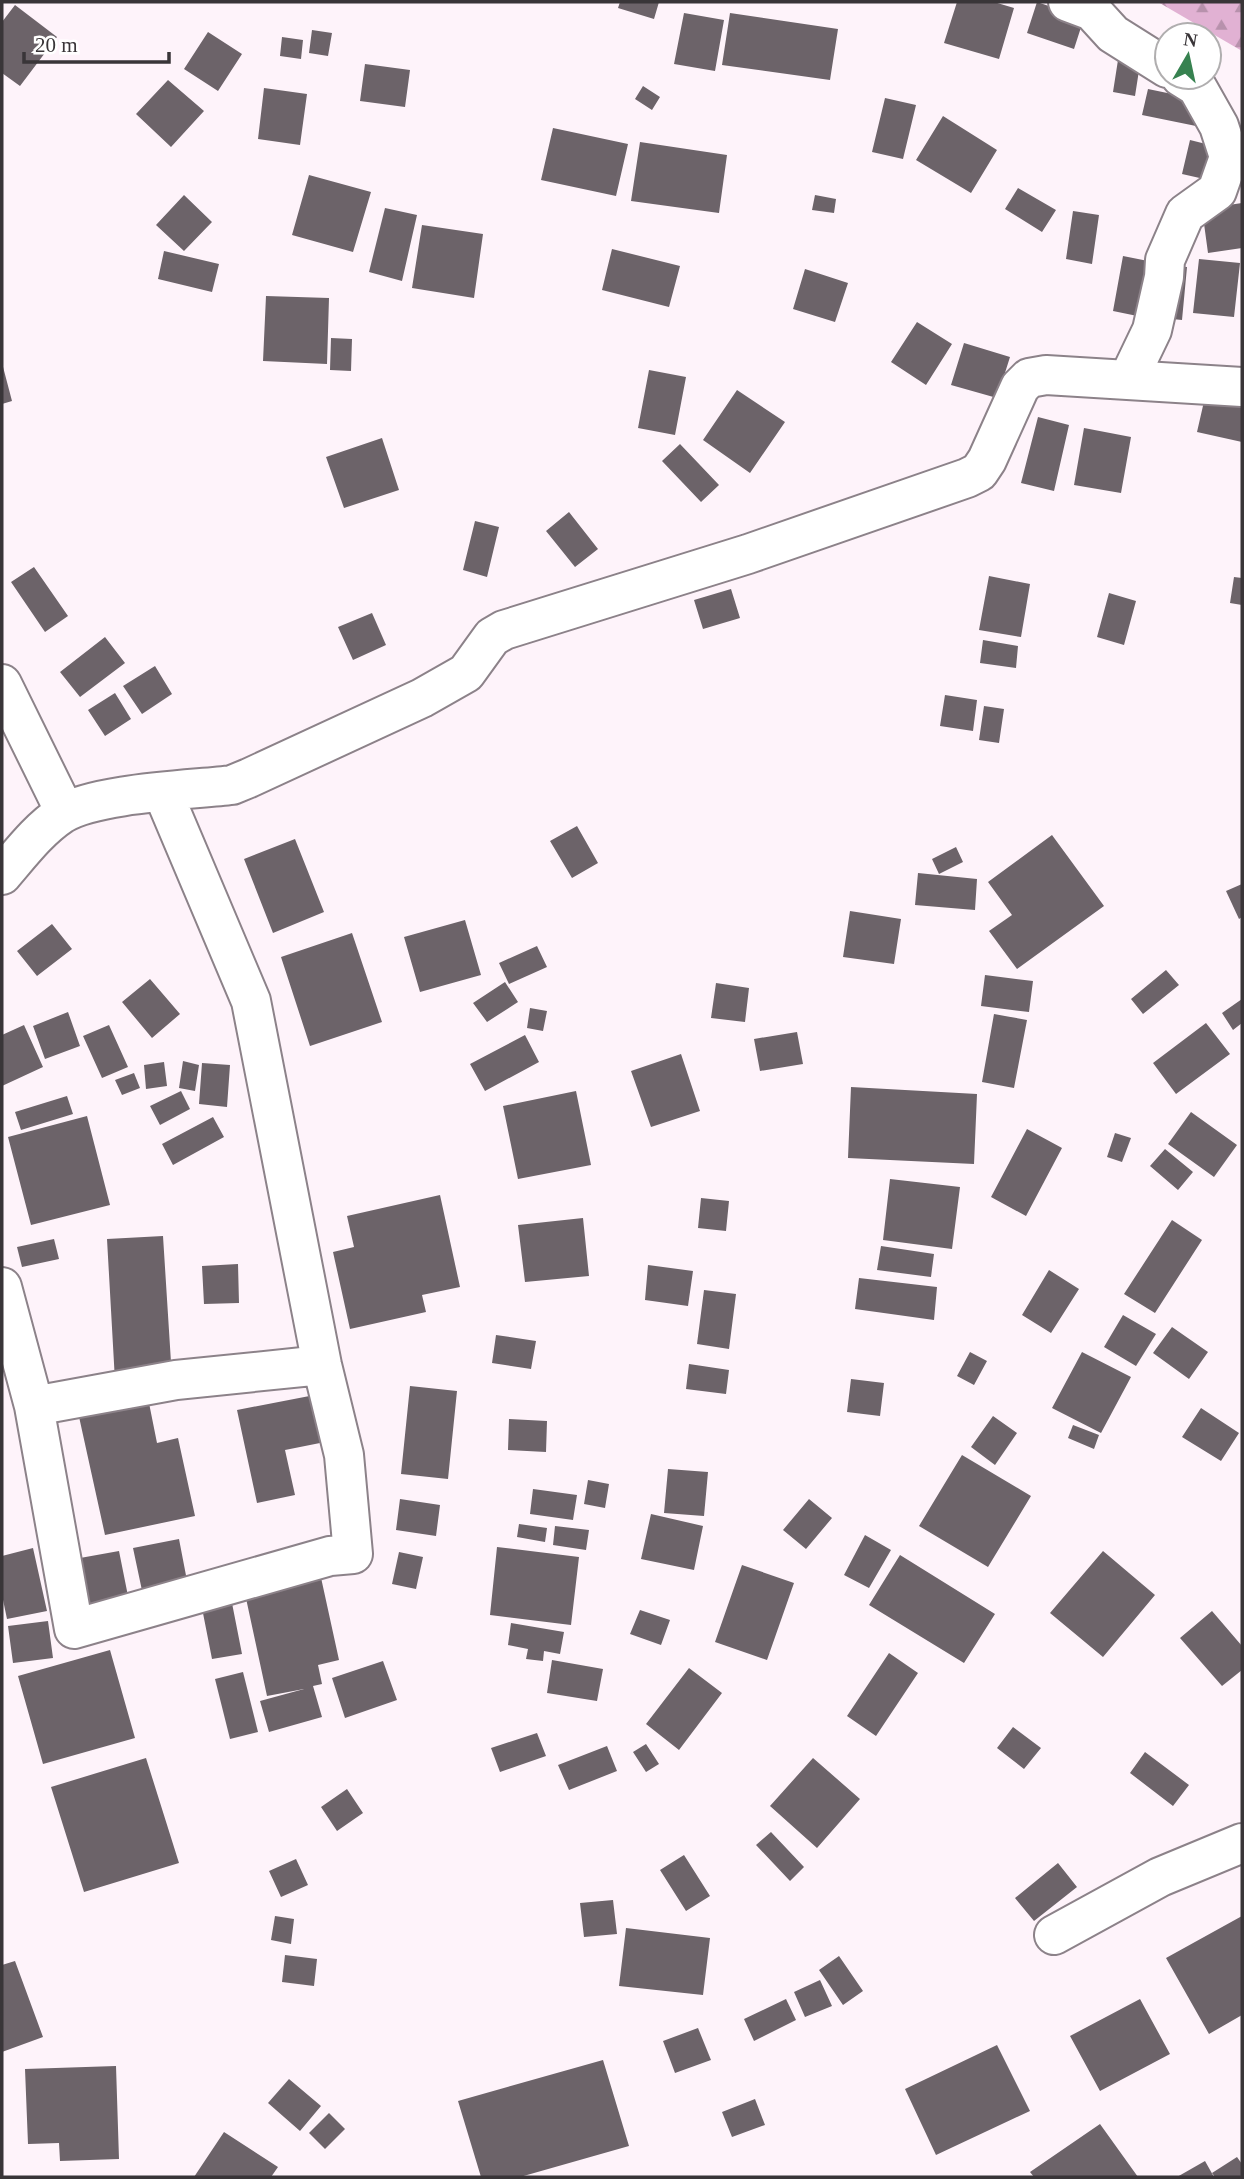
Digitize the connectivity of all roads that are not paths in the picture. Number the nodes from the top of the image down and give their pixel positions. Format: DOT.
graph roads {
  1 [pos="1068,2"];
  2 [pos="1153,59"];
  3 [pos="1201,91"];
  4 [pos="1231,120"];
  5 [pos="1128,380"];
  6 [pos="1242,387"];
  7 [pos="2,684"];
  8 [pos="163,793"];
  9 [pos="65,812"];
  10 [pos="2,875"];
  11 [pos="2,1287"];
  12 [pos="322,1365"];
  13 [pos="34,1406"];
  14 [pos="1242,1843"];
  15 [pos="1054,1935"];
  1 -- 2 [label="street"];
  3 -- 4 [label="street"];
  4 -- 5 [label="street"];
  5 -- 6 [label="street"];
  5 -- 8 [label="street"];
  7 -- 9 [label="street"];
  8 -- 9 [label="street"];
  8 -- 12 [label="street"];
  9 -- 10 [label="street"];
  11 -- 13 [label="street"];
  12 -- 13 [label="street"];
  12 -- 13 [label="street"];
  14 -- 15 [label="street"];
}
